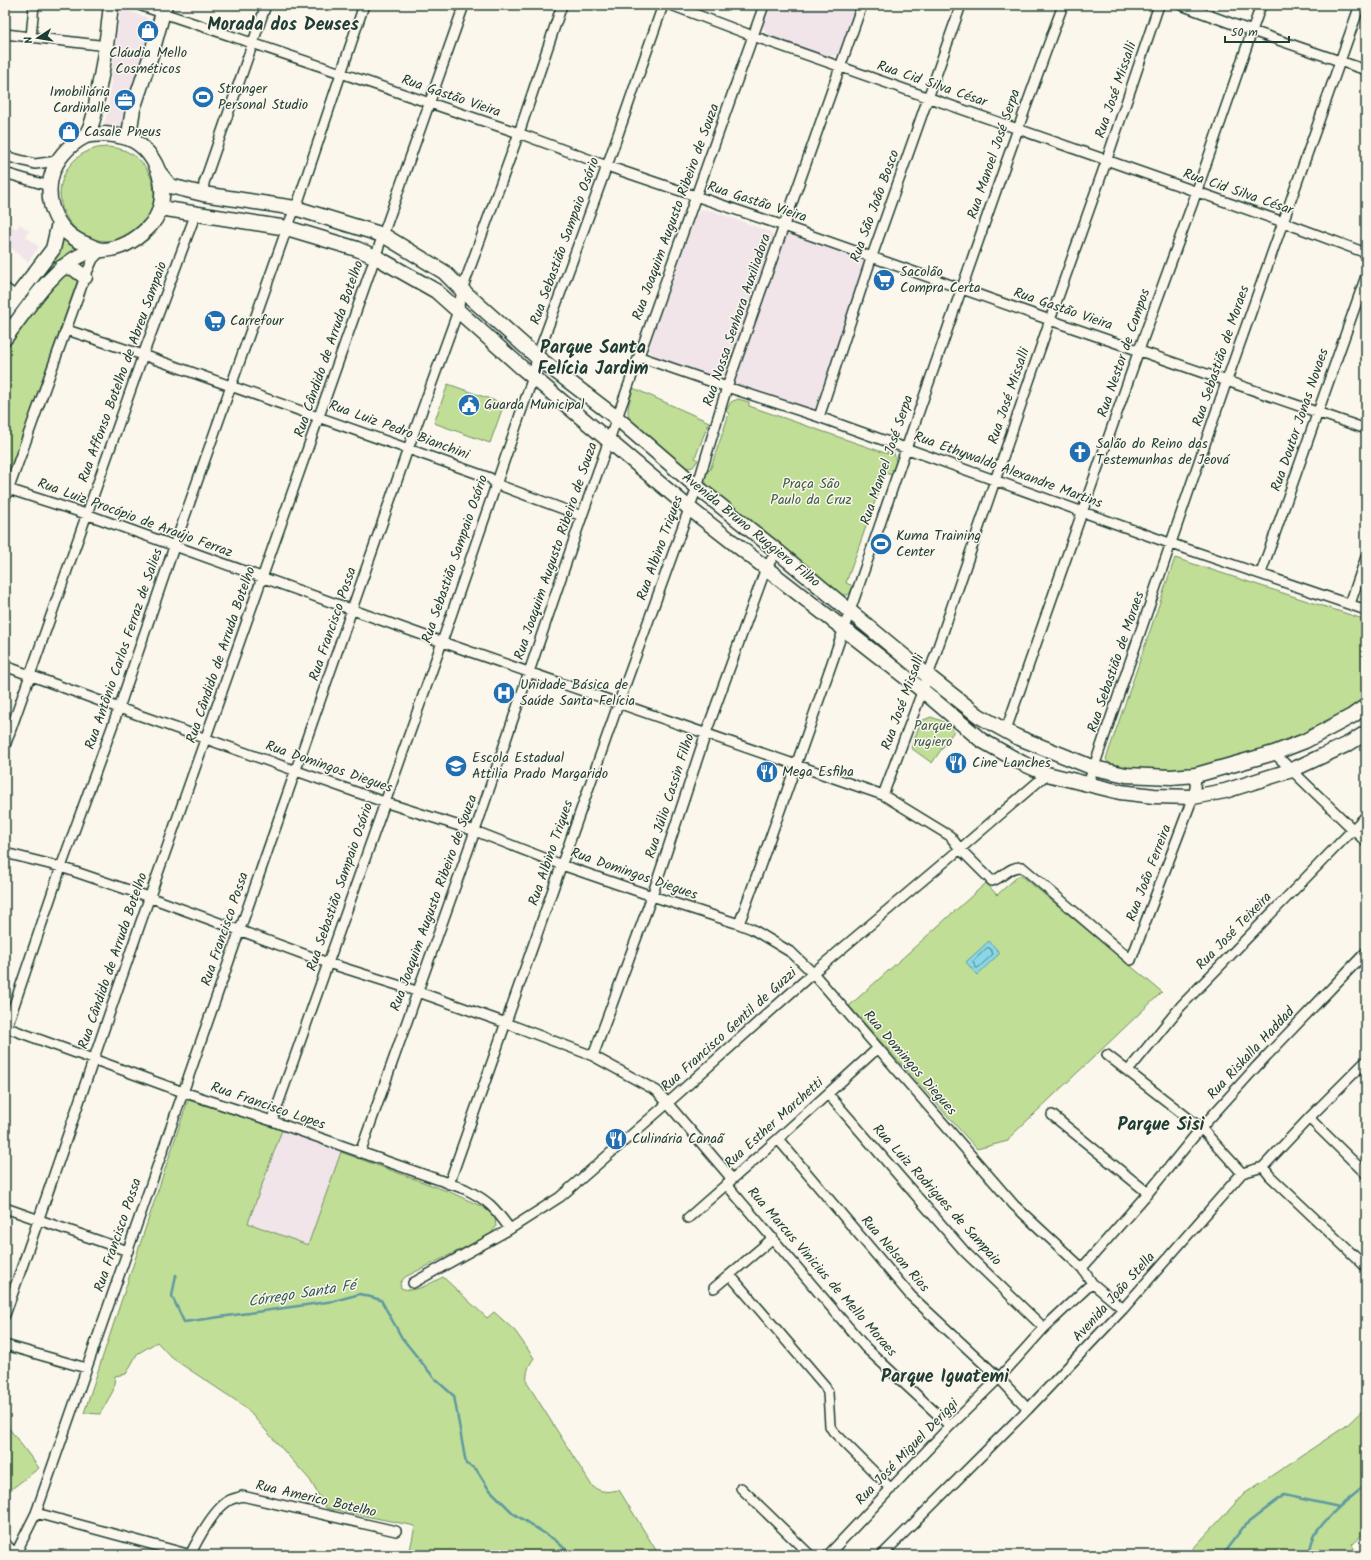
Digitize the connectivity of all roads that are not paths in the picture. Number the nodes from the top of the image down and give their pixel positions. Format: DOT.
graph roads {
  1 [pos="34,5"];
  2 [pos="111,5"];
  3 [pos="139,5"];
  4 [pos="266,5"];
  5 [pos="364,5"];
  6 [pos="464,5"];
  7 [pos="562,5"];
  8 [pos="662,5"];
  9 [pos="671,5"];
  10 [pos="764,5"];
  11 [pos="862,5"];
  12 [pos="961,5"];
  13 [pos="1063,5"];
  14 [pos="1159,5"];
  15 [pos="1181,5"];
  16 [pos="1261,5"];
  17 [pos="1360,5"];
  18 [pos="164,9"];
  19 [pos="1252,31"];
  20 [pos="6,34"];
  21 [pos="753,36"];
  22 [pos="31,37"];
  23 [pos="253,44"];
  24 [pos="107,46"];
  25 [pos="1340,60"];
  26 [pos="840,66"];
  27 [pos="1366,70"];
  28 [pos="342,73"];
  29 [pos="929,98"];
  30 [pos="430,103"];
  31 [pos="1017,128"];
  32 [pos="519,133"];
  33 [pos="85,136"];
  34 [pos="134,140"];
  35 [pos="5,156"];
  36 [pos="1106,160"];
  37 [pos="57,161"];
  38 [pos="607,166"];
  39 [pos="159,172"];
  40 [pos="5,173"];
  41 [pos="49,186"];
  42 [pos="1195,192"];
  43 [pos="202,194"];
  44 [pos="697,197"];
  45 [pos="160,208"];
  46 [pos="295,208"];
  47 [pos="196,213"];
  48 [pos="1283,222"];
  49 [pos="59,223"];
  50 [pos="784,226"];
  51 [pos="287,228"];
  52 [pos="383,235"];
  53 [pos="102,250"];
  54 [pos="1366,253"];
  55 [pos="872,256"];
  56 [pos="376,257"];
  57 [pos="62,267"];
  58 [pos="1366,276"];
  59 [pos="85,277"];
  60 [pos="5,288"];
  61 [pos="962,289"];
  62 [pos="462,290"];
  63 [pos="17,297"];
  64 [pos="458,311"];
  65 [pos="5,312"];
  66 [pos="1050,320"];
  67 [pos="67,330"];
  68 [pos="5,338"];
  69 [pos="1139,350"];
  70 [pos="143,355"];
  71 [pos="537,357"];
  72 [pos="640,357"];
  73 [pos="533,377"];
  74 [pos="1227,380"];
  75 [pos="231,387"];
  76 [pos="727,387"];
  77 [pos="1317,412"];
  78 [pos="320,417"];
  79 [pos="819,417"];
  80 [pos="618,419"];
  81 [pos="1366,429"];
  82 [pos="609,440"];
  83 [pos="408,449"];
  84 [pos="905,449"];
  85 [pos="995,481"];
  86 [pos="496,484"];
  87 [pos="697,487"];
  88 [pos="7,488"];
  89 [pos="5,499"];
  90 [pos="689,508"];
  91 [pos="1084,512"];
  92 [pos="86,514"];
  93 [pos="582,516"];
  94 [pos="1172,544"];
  95 [pos="174,546"];
  96 [pos="777,551"];
  97 [pos="1366,557"];
  98 [pos="766,568"];
  99 [pos="1261,574"];
  100 [pos="262,579"];
  101 [pos="1350,604"];
  102 [pos="353,609"];
  103 [pos="849,610"];
  104 [pos="1366,610"];
  105 [pos="843,628"];
  106 [pos="442,642"];
  107 [pos="5,666"];
  108 [pos="529,672"];
  109 [pos="30,675"];
  110 [pos="928,676"];
  111 [pos="922,690"];
  112 [pos="619,702"];
  113 [pos="1366,706"];
  114 [pos="119,708"];
  115 [pos="1007,732"];
  116 [pos="706,733"];
  117 [pos="1366,733"];
  118 [pos="206,738"];
  119 [pos="5,746"];
  120 [pos="1274,753"];
  121 [pos="796,765"];
  122 [pos="1094,768"];
  123 [pos="296,770"];
  124 [pos="1292,770"];
  125 [pos="1047,774"];
  126 [pos="1196,775"];
  127 [pos="1088,784"];
  128 [pos="884,795"];
  129 [pos="1193,797"];
  130 [pos="384,802"];
  131 [pos="1366,816"];
  132 [pos="1353,830"];
  133 [pos="475,831"];
  134 [pos="1366,842"];
  135 [pos="960,849"];
  136 [pos="5,853"];
  137 [pos="562,865"];
  138 [pos="61,867"];
  139 [pos="652,896"];
  140 [pos="149,898"];
  141 [pos="739,924"];
  142 [pos="240,930"];
  143 [pos="1366,952"];
  144 [pos="1131,960"];
  145 [pos="328,963"];
  146 [pos="812,973"];
  147 [pos="417,992"];
  148 [pos="506,1023"];
  149 [pos="6,1029"];
  150 [pos="878,1048"];
  151 [pos="1107,1055"];
  152 [pos="593,1056"];
  153 [pos="94,1060"];
  154 [pos="1365,1066"];
  155 [pos="1128,1071"];
  156 [pos="183,1092"];
  157 [pos="828,1094"];
  158 [pos="668,1103"];
  159 [pos="1052,1115"];
  160 [pos="1309,1118"];
  161 [pos="272,1121"];
  162 [pos="1201,1128"];
  163 [pos="778,1139"];
  164 [pos="360,1153"];
  165 [pos="1263,1167"];
  166 [pos="1242,1173"];
  167 [pos="1366,1174"];
  168 [pos="729,1181"];
  169 [pos="449,1184"];
  170 [pos="1148,1193"];
  171 [pos="5,1208"];
  172 [pos="688,1218"];
  173 [pos="39,1220"];
  174 [pos="510,1229"];
  175 [pos="773,1238"];
  176 [pos="128,1251"];
  177 [pos="1366,1267"];
  178 [pos="1082,1268"];
  179 [pos="730,1275"];
  180 [pos="413,1283"];
  181 [pos="1092,1283"];
  182 [pos="714,1288"];
  183 [pos="1124,1309"];
  184 [pos="5,1315"];
  185 [pos="1044,1328"];
  186 [pos="5,1345"];
  187 [pos="86,1368"];
  188 [pos="998,1378"];
  189 [pos="1028,1409"];
  190 [pos="950,1426"];
  191 [pos="741,1488"];
  192 [pos="891,1489"];
  193 [pos="36,1512"];
  194 [pos="396,1531"];
  195 [pos="5,1543"];
  196 [pos="16,1555"];
  197 [pos="191,1555"];
  198 [pos="810,1555"];
  199 [pos="828,1555"];
  200 [pos="882,1555"];
  1 -- 22 [label="street"];
  2 -- 24 [label="main road"];
  3 -- 18 [label="street, Rua Gastão Vieira"];
  4 -- 23 [label="street"];
  5 -- 28 [label="street, Rua Antônio Carlos Ferraz de Salies"];
  6 -- 30 [label="street, Rua Cândido de Arruda Botelho"];
  7 -- 32 [label="street, Rua Francisco Possa"];
  8 -- 38 [label="street, Rua Sebastião Sampaio Osório"];
  9 -- 21 [label="street, Rua Cid Silva César"];
  10 -- 21 [label="street, Rua Joaquim Augusto Ribeiro de Souza"];
  11 -- 26 [label="street, Rua Nossa Senhora Auxiliadora"];
  12 -- 29 [label="street, Rua São João Bosco"];
  13 -- 31 [label="street, Rua Manoel José Serpa"];
  14 -- 36 [label="street, Rua José Missalli"];
  15 -- 19 [label="street"];
  16 -- 19 [label="street, Rua Nestor de Campos"];
  17 -- 25 [label="street, Rua Sebastião de Moraes"];
  18 -- 23 [label="street, Rua Gastão Vieira"];
  18 -- 34 [label="main road"];
  19 -- 25 [label="street"];
  19 -- 42 [label="street, Rua Nestor de Campos"];
  20 -- 22 [label="street"];
  21 -- 26 [label="street, Rua Cid Silva César"];
  21 -- 44 [label="street, Rua Joaquim Augusto Ribeiro de Souza"];
  22 -- 24 [label="street"];
  23 -- 28 [label="street, Rua Gastão Vieira"];
  23 -- 43 [label="street"];
  24 -- 33 [label="main road"];
  25 -- 27 [label="street"];
  25 -- 48 [label="street, Rua Sebastião de Moraes"];
  26 -- 29 [label="street, Rua Cid Silva César"];
  26 -- 50 [label="street, Rua Nossa Senhora Auxiliadora"];
  28 -- 30 [label="street, Rua Gastão Vieira"];
  28 -- 46 [label="street, Rua Antônio Carlos Ferraz de Salies"];
  29 -- 31 [label="street, Rua Cid Silva César"];
  29 -- 55 [label="street, Rua São João Bosco"];
  30 -- 32 [label="street, Rua Gastão Vieira"];
  30 -- 52 [label="street, Rua Cândido de Arruda Botelho"];
  31 -- 36 [label="street, Rua Cid Silva César"];
  31 -- 61 [label="street, Rua Manoel José Serpa"];
  32 -- 38 [label="street, Rua Gastão Vieira"];
  32 -- 62 [label="street, Rua Francisco Possa"];
  33 -- 34 [label="main road"];
  33 -- 37 [label="main road"];
  34 -- 39 [label="main road"];
  35 -- 37 [label="street"];
  36 -- 42 [label="street, Rua Cid Silva César"];
  36 -- 66 [label="street, Rua José Missalli"];
  37 -- 41 [label="main road"];
  38 -- 44 [label="street, Rua Gastão Vieira"];
  38 -- 71 [label="street, Rua Sebastião Sampaio Osório"];
  39 -- 43 [label="main road, Avenida Bruno Ruggiero Filho"];
  39 -- 45 [label="main road"];
  40 -- 41 [label="street"];
  41 -- 49 [label="main road"];
  42 -- 48 [label="street, Rua Cid Silva César"];
  42 -- 69 [label="street, Rua Nestor de Campos"];
  43 -- 46 [label="main road, Avenida Bruno Ruggiero Filho"];
  44 -- 50 [label="street, Rua Gastão Vieira"];
  44 -- 72 [label="street, Rua Joaquim Augusto Ribeiro de Souza"];
  45 -- 47 [label="main road, Avenida Bruno Ruggiero Filho"];
  45 -- 53 [label="main road"];
  46 -- 51 [label="street, Rua Antônio Carlos Ferraz de Salies"];
  46 -- 52 [label="main road, Avenida Bruno Ruggiero Filho"];
  47 -- 51 [label="main road, Avenida Bruno Ruggiero Filho"];
  47 -- 70 [label="street, Rua Affonso Botelho de Abreu Sampaio"];
  48 -- 54 [label="street, Rua Cid Silva César"];
  48 -- 74 [label="street, Rua Sebastião de Moraes"];
  49 -- 53 [label="main road"];
  49 -- 63 [label="main road"];
  50 -- 55 [label="street, Rua Gastão Vieira"];
  50 -- 76 [label="street, Rua Nossa Senhora Auxiliadora"];
  51 -- 56 [label="main road, Avenida Bruno Ruggiero Filho"];
  51 -- 75 [label="street, Rua Antônio Carlos Ferraz de Salies"];
  52 -- 56 [label="street, Rua Cândido de Arruda Botelho"];
  52 -- 62 [label="main road, Avenida Bruno Ruggiero Filho"];
  53 -- 57 [label="main road"];
  53 -- 59 [label="street"];
  55 -- 61 [label="street, Rua Gastão Vieira"];
  55 -- 79 [label="street, Rua São João Bosco"];
  56 -- 64 [label="main road, Avenida Bruno Ruggiero Filho"];
  56 -- 78 [label="street, Rua Cândido de Arruda Botelho"];
  57 -- 59 [label="main road"];
  57 -- 68 [label="main road"];
  58 -- 77 [label="street, Rua Doutor Jonas Novaes"];
  59 -- 67 [label="street"];
  60 -- 63 [label="street"];
  61 -- 66 [label="street, Rua Gastão Vieira"];
  61 -- 84 [label="street, Rua Manoel José Serpa"];
  62 -- 64 [label="street, Rua Francisco Possa"];
  62 -- 71 [label="main road, Avenida Bruno Ruggiero Filho"];
  63 -- 65 [label="main road"];
  64 -- 73 [label="main road, Avenida Bruno Ruggiero Filho"];
  64 -- 83 [label="street, Rua Francisco Possa"];
  66 -- 69 [label="street, Rua Gastão Vieira"];
  66 -- 85 [label="street, Rua José Missalli"];
  67 -- 70 [label="street, Rua Luiz Pedro Bianchini"];
  67 -- 88 [label="street"];
  69 -- 74 [label="street, Rua Gastão Vieira"];
  69 -- 91 [label="street, Rua Nestor de Campos"];
  70 -- 75 [label="street, Rua Luiz Pedro Bianchini"];
  70 -- 92 [label="street, Rua Affonso Botelho de Abreu Sampaio"];
  71 -- 73 [label="street, Rua Sebastião Sampaio Osório"];
  71 -- 80 [label="main road, Avenida Bruno Ruggiero Filho"];
  72 -- 76 [label="street, Rua Ethywaldo Alexandre Martins"];
  72 -- 80 [label="street, Rua Joaquim Augusto Ribeiro de Souza"];
  73 -- 82 [label="main road, Avenida Bruno Ruggiero Filho"];
  73 -- 86 [label="street, Rua Sebastião Sampaio Osório"];
  74 -- 77 [label="street, Rua Gastão Vieira"];
  74 -- 94 [label="street, Rua Sebastião de Moraes"];
  75 -- 78 [label="street, Rua Luiz Pedro Bianchini"];
  75 -- 95 [label="street, Rua Antônio Carlos Ferraz de Salies"];
  76 -- 79 [label="street, Rua Ethywaldo Alexandre Martins"];
  76 -- 87 [label="street, Rua Nossa Senhora Auxiliadora"];
  77 -- 81 [label="street, Rua Gastão Vieira"];
  77 -- 99 [label="street, Rua Doutor Jonas Novaes"];
  78 -- 83 [label="street, Rua Luiz Pedro Bianchini"];
  78 -- 100 [label="street, Rua Cândido de Arruda Botelho"];
  79 -- 84 [label="street, Rua Ethywaldo Alexandre Martins"];
  80 -- 82 [label="street, Rua Joaquim Augusto Ribeiro de Souza"];
  80 -- 87 [label="main road, Avenida Bruno Ruggiero Filho"];
  82 -- 90 [label="main road, Avenida Bruno Ruggiero Filho"];
  82 -- 93 [label="street, Rua Joaquim Augusto Ribeiro de Souza"];
  83 -- 86 [label="street, Rua Luiz Pedro Bianchini"];
  83 -- 102 [label="street, Rua Francisco Possa"];
  84 -- 85 [label="street, Rua Ethywaldo Alexandre Martins"];
  84 -- 103 [label="street, Rua Manoel José Serpa"];
  85 -- 91 [label="street, Rua Ethywaldo Alexandre Martins"];
  85 -- 110 [label="street, Rua José Missalli"];
  86 -- 93 [label="street, Rua Luiz Pedro Bianchini"];
  86 -- 106 [label="street, Rua Sebastião Sampaio Osório"];
  87 -- 90 [label="street, Rua Albino Triques"];
  87 -- 96 [label="main road, Avenida Bruno Ruggiero Filho"];
  88 -- 89 [label="street"];
  88 -- 92 [label="street, Rua Luiz Procópio de Araújo Ferraz"];
  90 -- 98 [label="main road, Avenida Bruno Ruggiero Filho"];
  90 -- 112 [label="street, Rua Albino Triques"];
  91 -- 94 [label="street, Rua Ethywaldo Alexandre Martins"];
  91 -- 115 [label="street, Rua Nestor de Campos"];
  92 -- 95 [label="street, Rua Luiz Procópio de Araújo Ferraz"];
  92 -- 109 [label="street, Rua Affonso Botelho de Abreu Sampaio"];
  93 -- 108 [label="street, Rua Joaquim Augusto Ribeiro de Souza"];
  94 -- 99 [label="street, Rua Ethywaldo Alexandre Martins"];
  94 -- 122 [label="street, Rua Sebastião de Moraes"];
  95 -- 100 [label="street, Rua Luiz Procópio de Araújo Ferraz"];
  95 -- 114 [label="street, Rua Antônio Carlos Ferraz de Salies"];
  96 -- 98 [label="street, Rua Júlio Cassin Filho"];
  96 -- 103 [label="main road, Avenida Bruno Ruggiero Filho"];
  97 -- 101 [label="street"];
  98 -- 105 [label="main road, Avenida Bruno Ruggiero Filho"];
  98 -- 116 [label="street, Rua Júlio Cassin Filho"];
  99 -- 101 [label="street, Rua Ethywaldo Alexandre Martins"];
  100 -- 102 [label="street, Rua Luiz Procópio de Araújo Ferraz"];
  100 -- 118 [label="street, Rua Cândido de Arruda Botelho"];
  101 -- 104 [label="street, Rua Ethywaldo Alexandre Martins"];
  102 -- 106 [label="street, Rua Luiz Procópio de Araújo Ferraz"];
  102 -- 123 [label="street, Rua Francisco Possa"];
  103 -- 105 [label="street, Rua Manoel José Serpa"];
  103 -- 110 [label="main road, Avenida Bruno Ruggiero Filho"];
  105 -- 111 [label="main road, Avenida Bruno Ruggiero Filho"];
  105 -- 121 [label="street, Rua Manoel José Serpa"];
  106 -- 108 [label="street, Rua Luiz Procópio de Araújo Ferraz"];
  106 -- 130 [label="street, Rua Sebastião Sampaio Osório"];
  107 -- 109 [label="street, Rua Domingos Diegues"];
  108 -- 112 [label="street, Rua Luiz Procópio de Araújo Ferraz"];
  108 -- 133 [label="street, Rua Joaquim Augusto Ribeiro de Souza"];
  109 -- 114 [label="street, Rua Domingos Diegues"];
  109 -- 119 [label="street, Rua Affonso Botelho de Abreu Sampaio"];
  110 -- 111 [label="street, Rua José Missalli"];
  110 -- 115 [label="main road, Avenida Bruno Ruggiero Filho"];
  111 -- 125 [label="main road, Avenida Bruno Ruggiero Filho"];
  111 -- 128 [label="street, Rua José Missalli"];
  112 -- 116 [label="street, Rua Luiz Procópio de Araújo Ferraz"];
  112 -- 137 [label="street, Rua Albino Triques"];
  113 -- 120 [label="main road, Avenida Bruno Ruggiero Filho"];
  114 -- 118 [label="street, Rua Domingos Diegues"];
  114 -- 138 [label="street, Rua Antônio Carlos Ferraz de Salies"];
  115 -- 122 [label="main road, Avenida Bruno Ruggiero Filho"];
  116 -- 121 [label="street, Rua Luiz Procópio de Araújo Ferraz"];
  116 -- 139 [label="street, Rua Júlio Cassin Filho"];
  117 -- 124 [label="main road, Avenida Bruno Ruggiero Filho"];
  118 -- 123 [label="street, Rua Domingos Diegues"];
  118 -- 140 [label="street, Rua Cândido de Arruda Botelho"];
  120 -- 124 [label="street"];
  120 -- 126 [label="main road, Avenida Bruno Ruggiero Filho"];
  121 -- 128 [label="street, Rua Luiz Procópio de Araújo Ferraz"];
  121 -- 141 [label="street, Rua Manoel José Serpa"];
  122 -- 126 [label="main road, Avenida Bruno Ruggiero Filho"];
  122 -- 127 [label="street, Rua Sebastião de Moraes"];
  123 -- 130 [label="street, Rua Domingos Diegues"];
  123 -- 142 [label="street, Rua Francisco Possa"];
  124 -- 129 [label="main road, Avenida Bruno Ruggiero Filho"];
  124 -- 132 [label="street"];
  125 -- 127 [label="main road, Avenida Bruno Ruggiero Filho"];
  125 -- 135 [label="street, Rua Francisco Gentil de Guzzi"];
  126 -- 129 [label="street, Rua João Ferreira"];
  127 -- 129 [label="main road, Avenida Bruno Ruggiero Filho"];
  128 -- 135 [label="street, Rua Luiz Procópio de Araújo Ferraz"];
  129 -- 144 [label="street, Rua João Ferreira"];
  130 -- 133 [label="street, Rua Domingos Diegues"];
  130 -- 145 [label="street, Rua Sebastião Sampaio Osório"];
  131 -- 132 [label="street, Rua José Teixeira"];
  132 -- 134 [label="street"];
  132 -- 155 [label="street, Rua José Teixeira"];
  133 -- 137 [label="street, Rua Domingos Diegues"];
  133 -- 147 [label="street, Rua Joaquim Augusto Ribeiro de Souza"];
  135 -- 144 [label="street, Rua Luiz Procópio de Araújo Ferraz"];
  135 -- 146 [label="street, Rua Francisco Gentil de Guzzi"];
  136 -- 138 [label="street, Rua Marcus Vinicius de Mello Moraes"];
  137 -- 139 [label="street, Rua Domingos Diegues"];
  137 -- 148 [label="street, Rua Albino Triques"];
  138 -- 140 [label="street, Rua Marcus Vinicius de Mello Moraes"];
  138 -- 149 [label="street, Rua Antônio Carlos Ferraz de Salies"];
  139 -- 141 [label="street, Rua Domingos Diegues"];
  139 -- 152 [label="street, Rua Júlio Cassin Filho"];
  140 -- 142 [label="street, Rua Marcus Vinicius de Mello Moraes"];
  140 -- 153 [label="street, Rua Cândido de Arruda Botelho"];
  141 -- 146 [label="street, Rua Domingos Diegues"];
  142 -- 145 [label="street, Rua Marcus Vinicius de Mello Moraes"];
  142 -- 156 [label="street, Rua Francisco Possa"];
  143 -- 162 [label="street, Rua Riskalla Haddad"];
  145 -- 147 [label="street, Rua Marcus Vinicius de Mello Moraes"];
  145 -- 161 [label="street, Rua Sebastião Sampaio Osório"];
  146 -- 150 [label="street, Rua Domingos Diegues"];
  146 -- 158 [label="street, Rua Francisco Gentil de Guzzi"];
  147 -- 148 [label="street, Rua Marcus Vinicius de Mello Moraes"];
  147 -- 164 [label="street, Rua Joaquim Augusto Ribeiro de Souza"];
  148 -- 152 [label="street, Rua Marcus Vinicius de Mello Moraes"];
  148 -- 169 [label="street, Rua Albino Triques"];
  149 -- 153 [label="street, Rua Francisco Lopes"];
  150 -- 157 [label="street, Rua Esther Marchetti"];
  150 -- 178 [label="street, Rua Domingos Diegues"];
  151 -- 155 [label="street"];
  152 -- 158 [label="street, Rua Marcus Vinicius de Mello Moraes"];
  153 -- 156 [label="street, Rua Francisco Lopes"];
  153 -- 173 [label="street, Rua Cândido de Arruda Botelho"];
  154 -- 160 [label="street"];
  155 -- 162 [label="street"];
  156 -- 161 [label="street, Rua Francisco Lopes"];
  156 -- 176 [label="street, Rua Francisco Possa"];
  157 -- 163 [label="street, Rua Esther Marchetti"];
  157 -- 185 [label="street, Rua Luiz Rodrigues de Sampaio"];
  158 -- 168 [label="street, Rua Marcus Vinicius de Mello Moraes"];
  158 -- 174 [label="street, Rua Francisco Gentil de Guzzi"];
  159 -- 170 [label="street"];
  160 -- 165 [label="street"];
  160 -- 167 [label="street"];
  161 -- 164 [label="street, Rua Francisco Lopes"];
  162 -- 166 [label="street"];
  162 -- 170 [label="street, Rua Riskalla Haddad"];
  163 -- 168 [label="street, Rua Esther Marchetti"];
  163 -- 188 [label="street, Rua Nelson Rios"];
  164 -- 169 [label="street, Rua Francisco Lopes"];
  165 -- 166 [label="street"];
  165 -- 177 [label="street"];
  166 -- 183 [label="street, Avenida João Stella"];
  168 -- 172 [label="street, Rua Esther Marchetti"];
  168 -- 175 [label="street, Rua Marcus Vinicius de Mello Moraes"];
  169 -- 174 [label="street, Rua Francisco Lopes"];
  170 -- 178 [label="street, Rua Riskalla Haddad"];
  171 -- 173 [label="street"];
  173 -- 176 [label="street"];
  173 -- 184 [label="street, Rua Cândido de Arruda Botelho"];
  174 -- 180 [label="street, Rua Francisco Gentil de Guzzi"];
  175 -- 179 [label="street"];
  175 -- 190 [label="street, Rua Marcus Vinicius de Mello Moraes"];
  176 -- 187 [label="street, Rua Francisco Possa"];
  178 -- 181 [label="street, Rua Domingos Diegues"];
  179 -- 182 [label="street"];
  179 -- 192 [label="street"];
  181 -- 183 [label="street, Rua Domingos Diegues"];
  181 -- 185 [label="street, Rua José Miguel Deriggi"];
  183 -- 189 [label="street, Avenida João Stella"];
  185 -- 188 [label="street, Rua José Miguel Deriggi"];
  186 -- 187 [label="street"];
  187 -- 193 [label="street, Rua Francisco Possa"];
  188 -- 189 [label="street, Rua Nelson Rios"];
  188 -- 190 [label="street, Rua José Miguel Deriggi"];
  189 -- 200 [label="street, Avenida João Stella"];
  190 -- 192 [label="street, Rua José Miguel Deriggi"];
  191 -- 198 [label="street"];
  192 -- 199 [label="street, Rua José Miguel Deriggi"];
  193 -- 196 [label="street, Rua Francisco Possa"];
  193 -- 197 [label="street"];
  194 -- 197 [label="street, Rua Americo Botelho"];
  195 -- 196 [label="street"];
}
